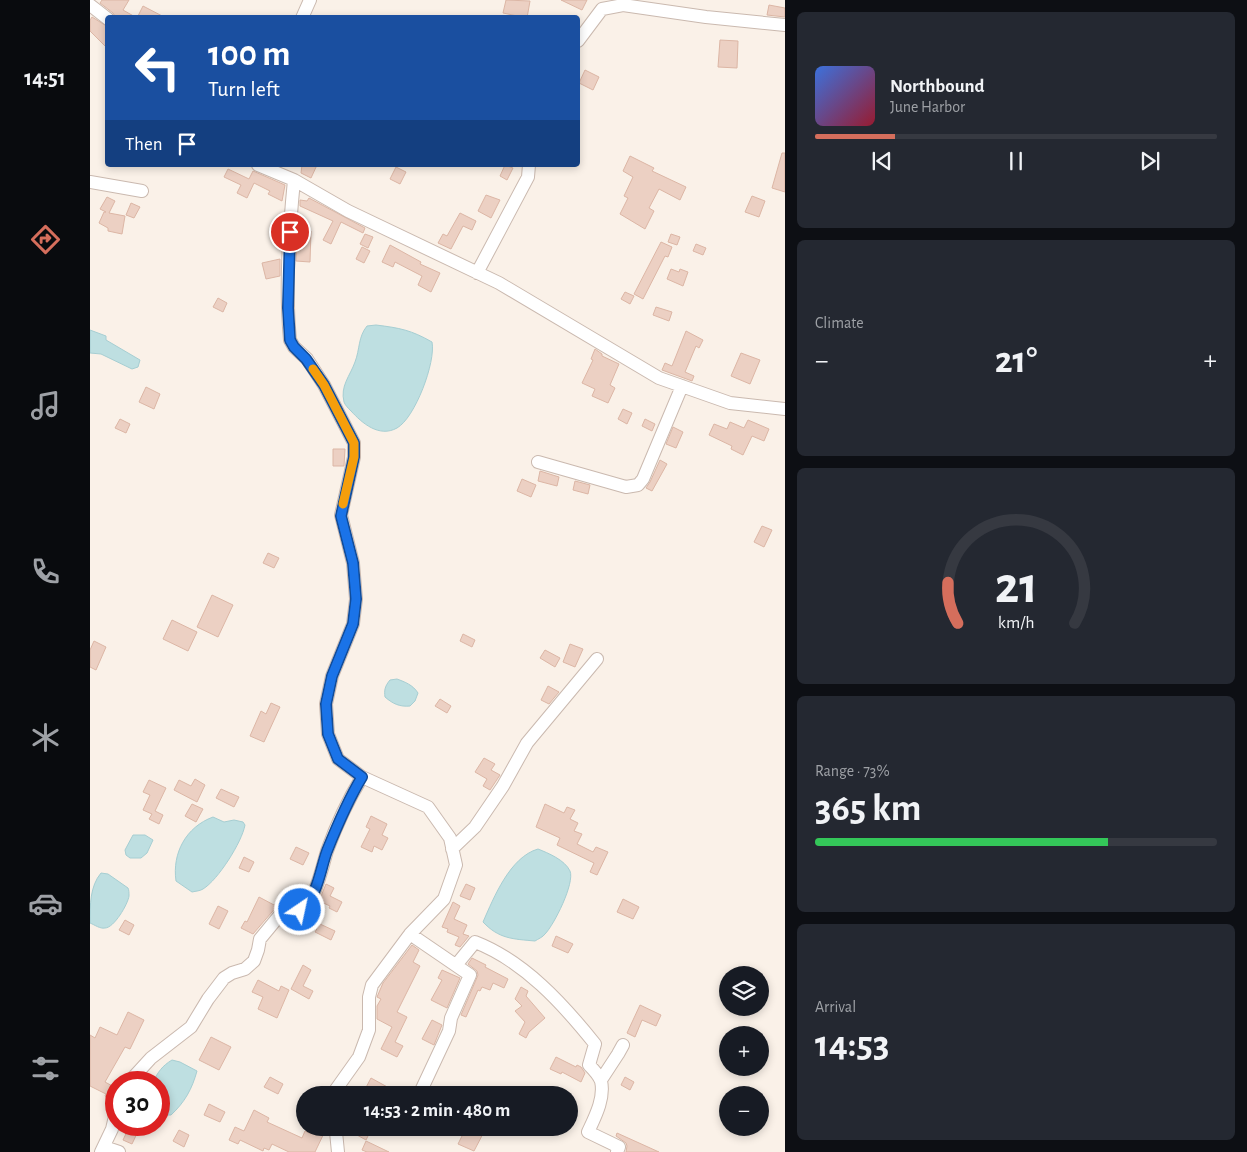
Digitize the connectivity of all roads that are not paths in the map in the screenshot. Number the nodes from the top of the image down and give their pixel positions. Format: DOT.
graph roads {
  1 [pos="310,0"];
  2 [pos="90,5"];
  3 [pos="303,15"];
  4 [pos="105,18"];
  5 [pos="784,25"];
  6 [pos="580,38"];
  7 [pos="263,167"];
  8 [pos="529,167"];
  9 [pos="294,180"];
  10 [pos="90,182"];
  11 [pos="142,191"];
  12 [pos="478,273"];
  13 [pos="682,386"];
  14 [pos="784,409"];
  15 [pos="538,462"];
  16 [pos="597,659"];
  17 [pos="362,777"];
  18 [pos="452,849"];
  19 [pos="410,934"];
  20 [pos="456,964"];
  21 [pos="622,1045"];
  22 [pos="139,1071"];
  23 [pos="601,1080"];
  24 [pos="338,1086"];
  25 [pos="423,1086"];
  26 [pos="109,1136"];
  27 [pos="335,1136"];
  28 [pos="103,1149"];
  29 [pos="119,1152"];
  30 [pos="338,1152"];
  31 [pos="617,1152"];
  1 -- 3 [label="street"];
  2 -- 4 [label="street"];
  5 -- 6 [label="street"];
  7 -- 9 [label="street"];
  8 -- 12 [label="street"];
  9 -- 12 [label="street"];
  9 -- 17 [label="street"];
  10 -- 11 [label="street"];
  12 -- 13 [label="street"];
  13 -- 14 [label="street"];
  13 -- 15 [label="street"];
  16 -- 18 [label="street"];
  17 -- 18 [label="street"];
  17 -- 22 [label="street"];
  18 -- 19 [label="street"];
  19 -- 20 [label="street"];
  19 -- 24 [label="street"];
  20 -- 23 [label="street"];
  20 -- 25 [label="street"];
  21 -- 23 [label="street"];
  23 -- 31 [label="street"];
  26 -- 28 [label="street"];
  27 -- 30 [label="street"];
  28 -- 29 [label="street"];
}
